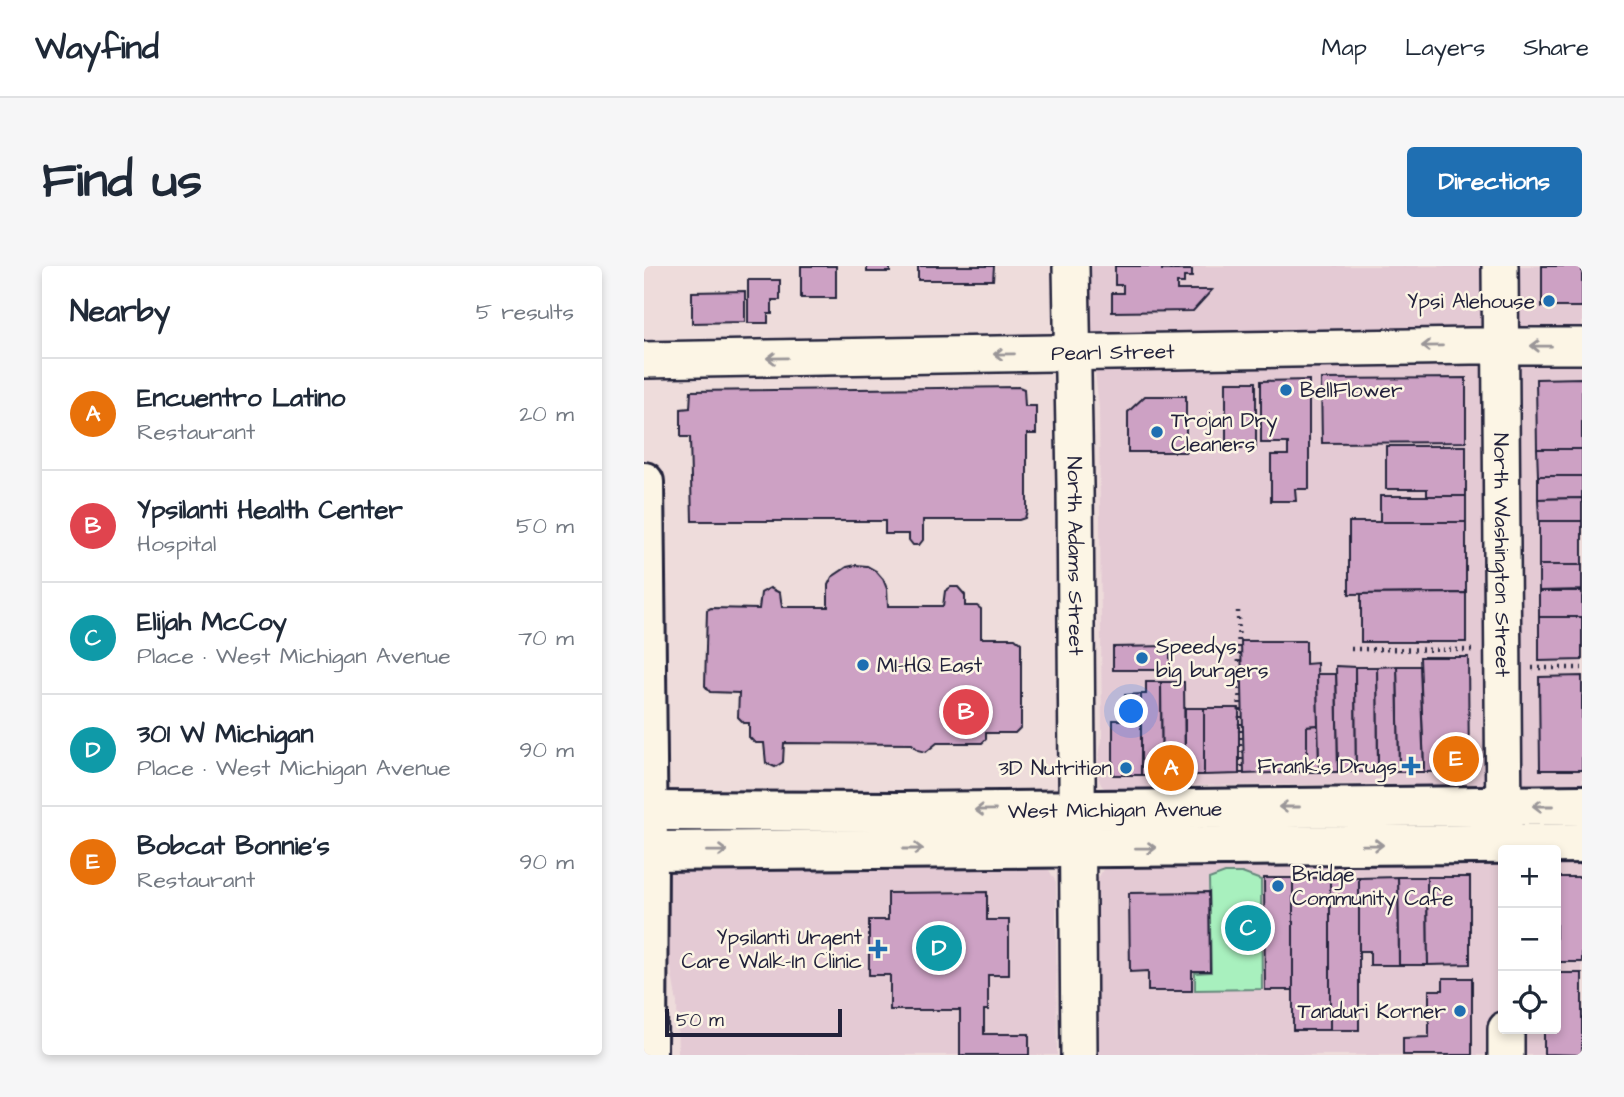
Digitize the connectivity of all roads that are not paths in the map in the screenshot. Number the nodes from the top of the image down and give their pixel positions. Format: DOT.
graph roads {
  1 [pos="1071,266"];
  2 [pos="1500,266"];
  3 [pos="1501,345"];
  4 [pos="1582,346"];
  5 [pos="1073,353"];
  6 [pos="644,360"];
  7 [pos="644,482"];
  8 [pos="1504,806"];
  9 [pos="1582,806"];
  10 [pos="1077,808"];
  11 [pos="648,811"];
  12 [pos="1582,843"];
  13 [pos="1504,845"];
  14 [pos="1543,845"];
  15 [pos="1498,847"];
  16 [pos="1077,848"];
  17 [pos="648,851"];
  18 [pos="1506,1034"];
  19 [pos="647,1055"];
  20 [pos="1079,1055"];
  21 [pos="1506,1055"];
  1 -- 5 [label="street, North Adams Street"];
  2 -- 3 [label="street, North Washington Street"];
  4 -- 3 [label="street, Pearl Street, one-way"];
  3 -- 5 [label="street, Pearl Street, one-way"];
  3 -- 8 [label="street, North Washington Street"];
  5 -- 6 [label="street, Pearl Street, one-way"];
  5 -- 10 [label="street, North Adams Street"];
  7 -- 11 [label="main road"];
  9 -- 8 [label="main road, West Michigan Avenue, one-way"];
  8 -- 10 [label="main road, West Michigan Avenue, one-way"];
  8 -- 13 [label="street, North Washington Street"];
  10 -- 11 [label="main road, West Michigan Avenue, one-way"];
  10 -- 16 [label="street, North Adams Street"];
  11 -- 17 [label="main road"];
  12 -- 14 [label="main road, West Michigan Avenue"];
  16 -- 15 [label="main road, West Michigan Avenue, one-way"];
  17 -- 16 [label="main road, West Michigan Avenue, one-way"];
  16 -- 20 [label="street, North Adams Street"];
  17 -- 19 [label="main road"];
  18 -- 21 [label="street"];
}
